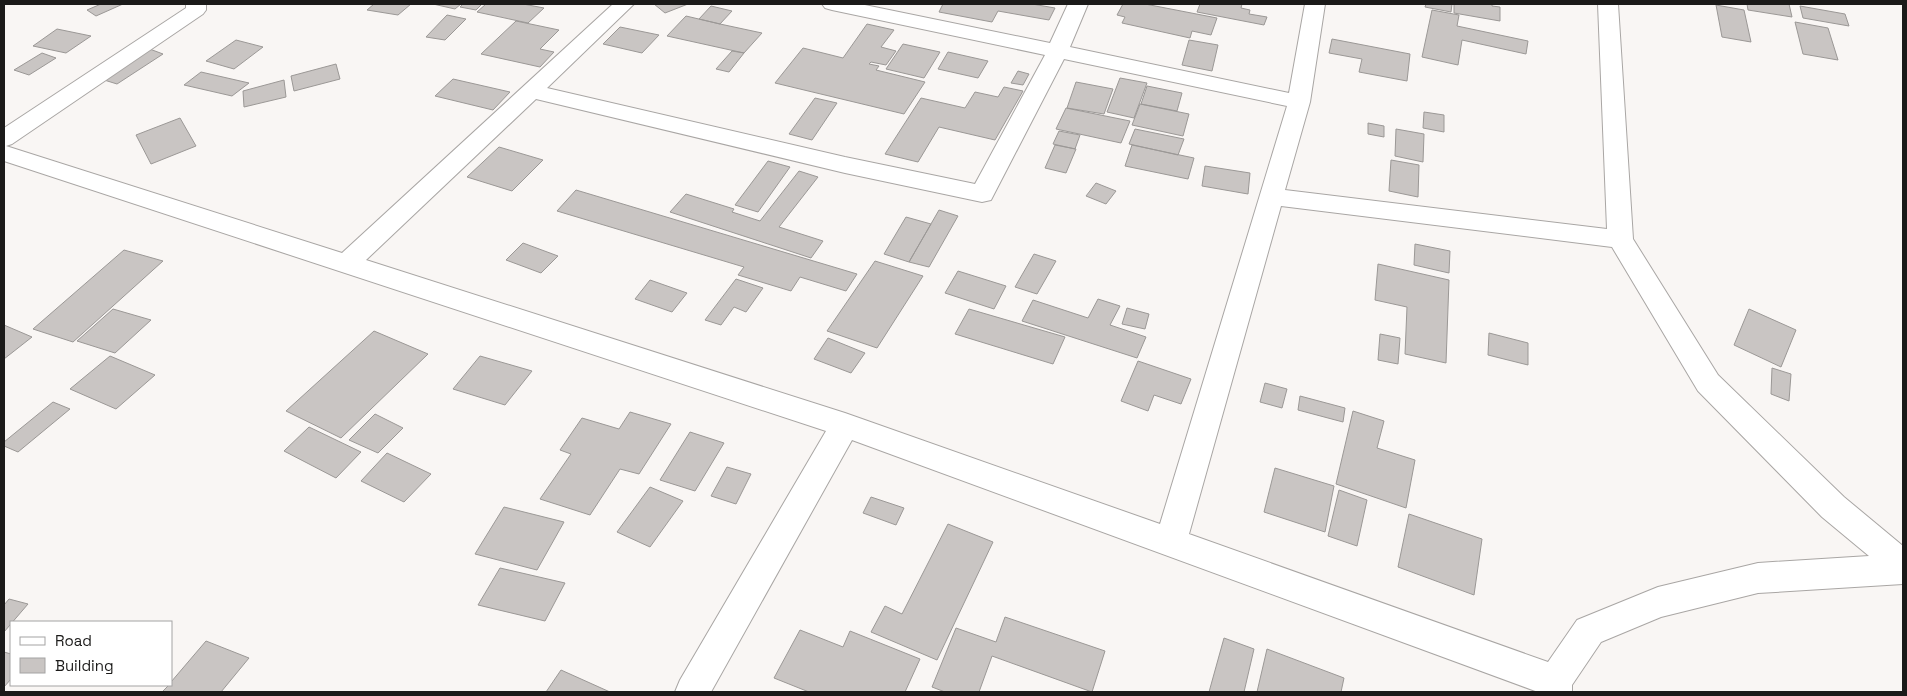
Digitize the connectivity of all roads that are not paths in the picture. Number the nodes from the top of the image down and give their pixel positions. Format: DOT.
graph roads {
  1 [pos="196,4"];
  2 [pos="624,4"];
  3 [pos="832,4"];
  4 [pos="1078,4"];
  5 [pos="1315,4"];
  6 [pos="1608,4"];
  7 [pos="863,7"];
  8 [pos="1058,50"];
  9 [pos="532,91"];
  10 [pos="1299,102"];
  11 [pos="4,140"];
  12 [pos="4,153"];
  13 [pos="1272,197"];
  14 [pos="1620,239"];
  15 [pos="346,264"];
  16 [pos="845,425"];
  17 [pos="1171,541"];
  18 [pos="1903,565"];
  19 [pos="1903,569"];
  20 [pos="1555,687"];
  21 [pos="692,692"];
  1 -- 11 [label="street"];
  2 -- 9 [label="street"];
  3 -- 7 [label="street"];
  4 -- 8 [label="street"];
  5 -- 10 [label="street"];
  6 -- 14 [label="street"];
  7 -- 8 [label="street"];
  8 -- 9 [label="street"];
  8 -- 10 [label="street"];
  9 -- 15 [label="street"];
  10 -- 13 [label="street"];
  12 -- 15 [label="street"];
  13 -- 14 [label="street"];
  13 -- 17 [label="street"];
  14 -- 18 [label="street"];
  15 -- 16 [label="street"];
  16 -- 17 [label="street"];
  16 -- 21 [label="street"];
  17 -- 20 [label="street"];
  19 -- 20 [label="street"];
}
